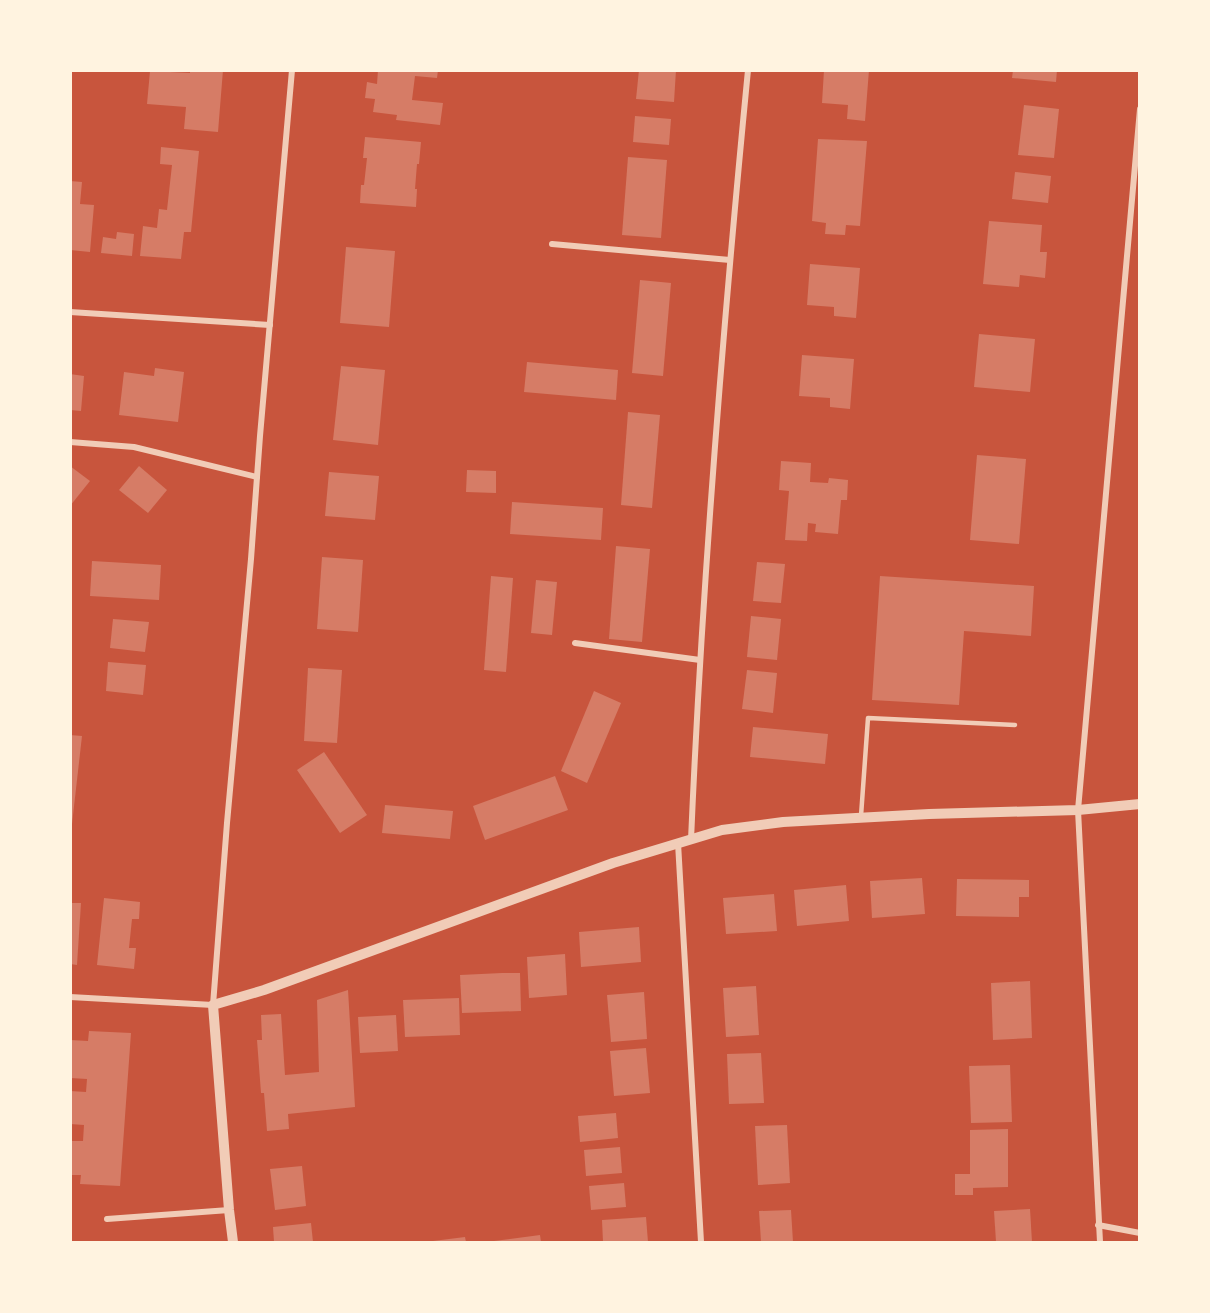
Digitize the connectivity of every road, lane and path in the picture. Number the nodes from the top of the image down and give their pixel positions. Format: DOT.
graph roads {
  1 [pos="292,70"];
  2 [pos="748,70"];
  3 [pos="1140,109"];
  4 [pos="552,244"];
  5 [pos="730,260"];
  6 [pos="70,312"];
  7 [pos="270,325"];
  8 [pos="70,442"];
  9 [pos="257,477"];
  10 [pos="575,643"];
  11 [pos="700,660"];
  12 [pos="1015,725"];
  13 [pos="1140,804"];
  14 [pos="1078,810"];
  15 [pos="861,818"];
  16 [pos="691,840"];
  17 [pos="678,843"];
  18 [pos="70,997"];
  19 [pos="213,1005"];
  20 [pos="229,1210"];
  21 [pos="106,1220"];
  22 [pos="1098,1225"];
  23 [pos="1140,1233"];
  24 [pos="233,1242"];
  25 [pos="701,1242"];
  26 [pos="1100,1242"];
  1 -- 7 [label="street"];
  2 -- 5 [label="street"];
  3 -- 14 [label="street"];
  4 -- 5 [label="street"];
  5 -- 11 [label="street"];
  6 -- 7 [label="street"];
  7 -- 9 [label="street"];
  8 -- 9 [label="street"];
  9 -- 19 [label="street"];
  10 -- 11 [label="street"];
  11 -- 16 [label="street"];
  12 -- 15 [label="lane"];
  13 -- 14 [label="street"];
  14 -- 15 [label="street"];
  14 -- 22 [label="street"];
  15 -- 16 [label="street"];
  16 -- 17 [label="street"];
  17 -- 19 [label="street"];
  17 -- 25 [label="street"];
  18 -- 19 [label="street"];
  19 -- 20 [label="street"];
  20 -- 21 [label="street"];
  20 -- 24 [label="street"];
  22 -- 23 [label="street"];
  22 -- 26 [label="street"];
}
